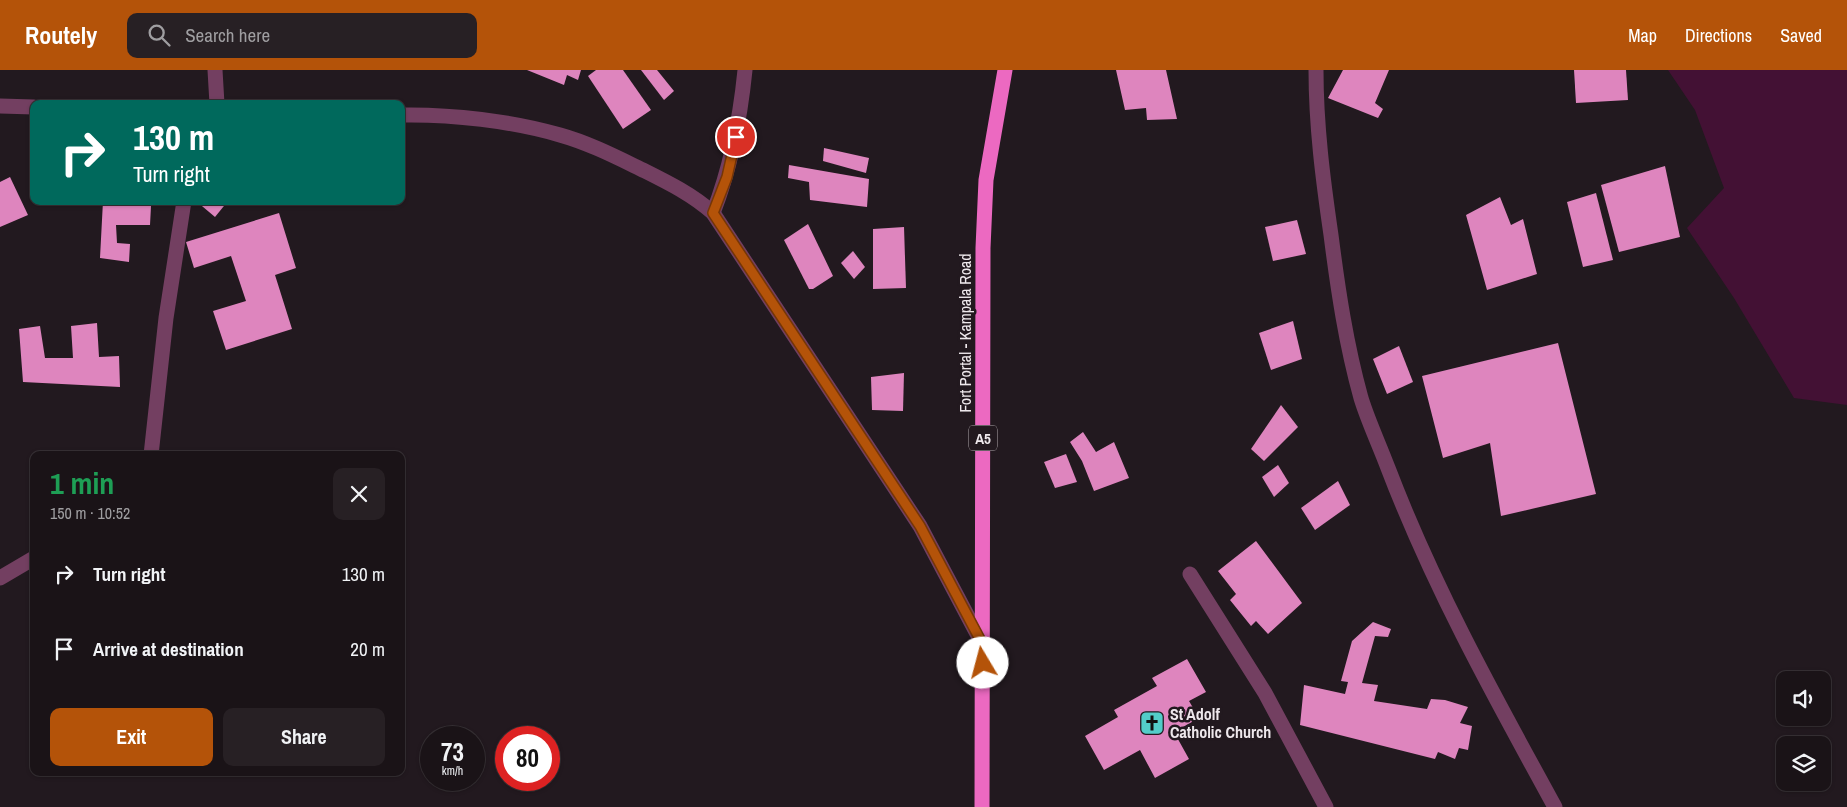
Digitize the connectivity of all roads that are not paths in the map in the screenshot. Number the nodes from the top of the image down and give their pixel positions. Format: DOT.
graph roads {
  1 [pos="215,70"];
  2 [pos="745,70"];
  3 [pos="1005,70"];
  4 [pos="1316,70"];
  5 [pos="216,100"];
  6 [pos="0,106"];
  7 [pos="30,107"];
  8 [pos="405,115"];
  9 [pos="183,205"];
  10 [pos="713,213"];
  11 [pos="151,451"];
  12 [pos="30,560"];
  13 [pos="1190,574"];
  14 [pos="0,578"];
  15 [pos="983,645"];
  16 [pos="982,807"];
  17 [pos="1326,807"];
  18 [pos="1555,807"];
  1 -- 5 [label="street"];
  2 -- 10 [label="street"];
  3 -- 15 [label="highway, Fort Portal - Kampala Road / A5"];
  4 -- 18 [label="street"];
  6 -- 7 [label="street"];
  8 -- 10 [label="street"];
  9 -- 11 [label="street"];
  10 -- 15 [label="street"];
  12 -- 14 [label="street"];
  13 -- 17 [label="street"];
  15 -- 16 [label="highway, Fort Portal - Kampala Road / A5"];
}
